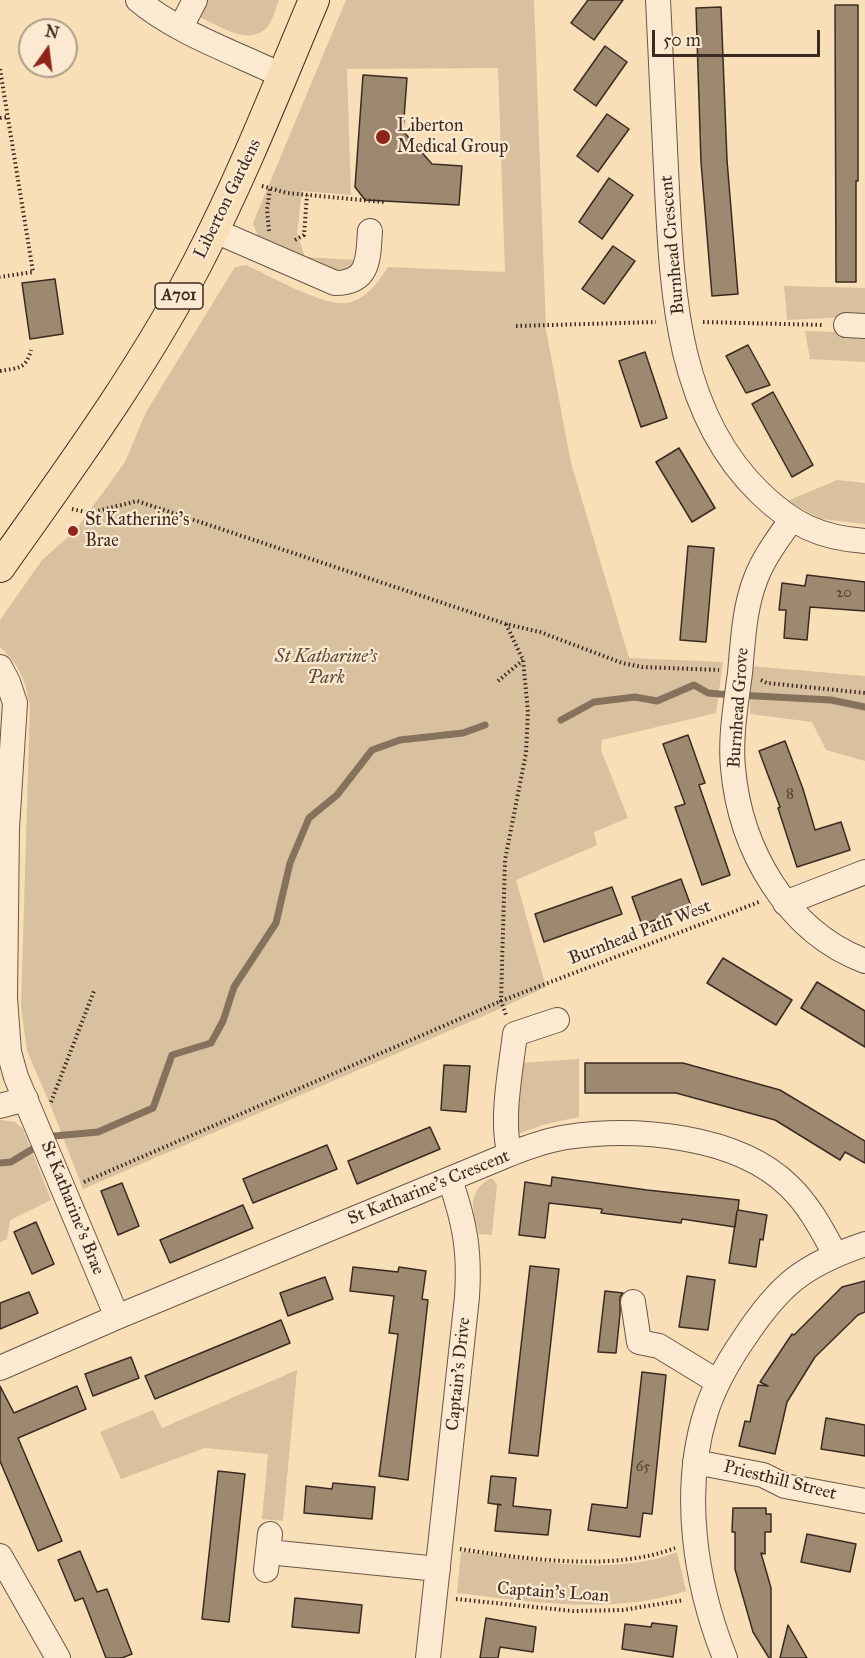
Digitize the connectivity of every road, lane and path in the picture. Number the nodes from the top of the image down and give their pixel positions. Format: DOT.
graph roads {
  1 [pos="138,0"];
  2 [pos="195,0"];
  3 [pos="314,0"];
  4 [pos="658,0"];
  5 [pos="181,27"];
  6 [pos="0,69"];
  7 [pos="283,76"];
  8 [pos="8,117"];
  9 [pos="0,118"];
  10 [pos="270,189"];
  11 [pos="287,193"];
  12 [pos="307,195"];
  13 [pos="384,202"];
  14 [pos="213,230"];
  15 [pos="370,231"];
  16 [pos="270,237"];
  17 [pos="287,241"];
  18 [pos="0,276"];
  19 [pos="680,321"];
  20 [pos="516,326"];
  21 [pos="856,326"];
  22 [pos="31,350"];
  23 [pos="0,371"];
  24 [pos="44,504"];
  25 [pos="791,520"];
  26 [pos="865,540"];
  27 [pos="0,567"];
  28 [pos="506,624"];
  29 [pos="523,660"];
  30 [pos="0,667"];
  31 [pos="739,674"];
  32 [pos="498,681"];
  33 [pos="865,693"];
  34 [pos="865,872"];
  35 [pos="3,889"];
  36 [pos="785,903"];
  37 [pos="865,961"];
  38 [pos="94,991"];
  39 [pos="501,1001"];
  40 [pos="557,1020"];
  41 [pos="515,1034"];
  42 [pos="26,1099"];
  43 [pos="0,1106"];
  44 [pos="40,1131"];
  45 [pos="510,1154"];
  46 [pos="450,1180"];
  47 [pos="64,1191"];
  48 [pos="865,1244"];
  49 [pos="835,1254"];
  50 [pos="633,1302"];
  51 [pos="117,1317"];
  52 [pos="0,1368"];
  53 [pos="718,1383"];
  54 [pos="695,1461"];
  55 [pos="865,1501"];
  56 [pos="696,1541"];
  57 [pos="268,1552"];
  58 [pos="0,1556"];
  59 [pos="439,1558"];
  60 [pos="705,1595"];
  61 [pos="435,1596"];
  62 [pos="58,1658"];
  63 [pos="428,1658"];
  64 [pos="725,1658"];
  1 -- 5 [label="street"];
  2 -- 5 [label="street"];
  3 -- 7 [label="main road, Liberton Gardens / A701"];
  4 -- 19 [label="street, Burnhead Crescent"];
  5 -- 7 [label="street"];
  6 -- 8 [label="path"];
  7 -- 14 [label="main road, Liberton Gardens / A701"];
  8 -- 9 [label="path"];
  8 -- 18 [label="path"];
  10 -- 16 [label="path"];
  11 -- 12 [label="path"];
  12 -- 13 [label="path"];
  12 -- 17 [label="path"];
  14 -- 15 [label="street"];
  14 -- 24 [label="main road, Liberton Gardens / A701"];
  19 -- 20 [label="path"];
  19 -- 21 [label="path"];
  19 -- 25 [label="street, Burnhead Crescent"];
  22 -- 23 [label="path"];
  24 -- 27 [label="main road, Liberton Gardens / A701"];
  24 -- 28 [label="path"];
  25 -- 26 [label="street, Burnhead Crescent"];
  25 -- 31 [label="street, Burnhead Grove"];
  28 -- 29 [label="path"];
  28 -- 31 [label="path"];
  29 -- 32 [label="path"];
  29 -- 39 [label="path"];
  30 -- 35 [label="street, St Katharine's Brae"];
  31 -- 33 [label="path"];
  31 -- 36 [label="street, Burnhead Grove"];
  34 -- 36 [label="street"];
  35 -- 42 [label="street, St Katharine's Brae"];
  36 -- 37 [label="street, Burnhead Grove"];
  36 -- 39 [label="path, Burnhead Path West"];
  38 -- 44 [label="path"];
  39 -- 41 [label="path"];
  39 -- 47 [label="path"];
  40 -- 41 [label="street"];
  41 -- 45 [label="street"];
  42 -- 43 [label="street"];
  42 -- 44 [label="street, St Katharine's Brae"];
  44 -- 47 [label="street, St Katharine's Brae"];
  45 -- 46 [label="street, St Katharine's Crescent"];
  45 -- 49 [label="street, St Katharine's Crescent"];
  46 -- 51 [label="street, St Katharine's Crescent"];
  46 -- 59 [label="street, Captain's Drive"];
  47 -- 51 [label="street, St Katharine's Brae"];
  48 -- 49 [label="street"];
  49 -- 53 [label="street"];
  50 -- 53 [label="street"];
  51 -- 52 [label="street, St Katharine's Crescent"];
  53 -- 54 [label="street"];
  54 -- 55 [label="street, Priesthill Street"];
  54 -- 56 [label="street"];
  56 -- 59 [label="path, Captain's Loan"];
  56 -- 60 [label="street"];
  57 -- 59 [label="street"];
  58 -- 62 [label="street"];
  59 -- 61 [label="street, Captain's Drive"];
  60 -- 61 [label="path, Captain's Loan"];
  60 -- 64 [label="street"];
  61 -- 63 [label="street, Captain's Drive"];
}
